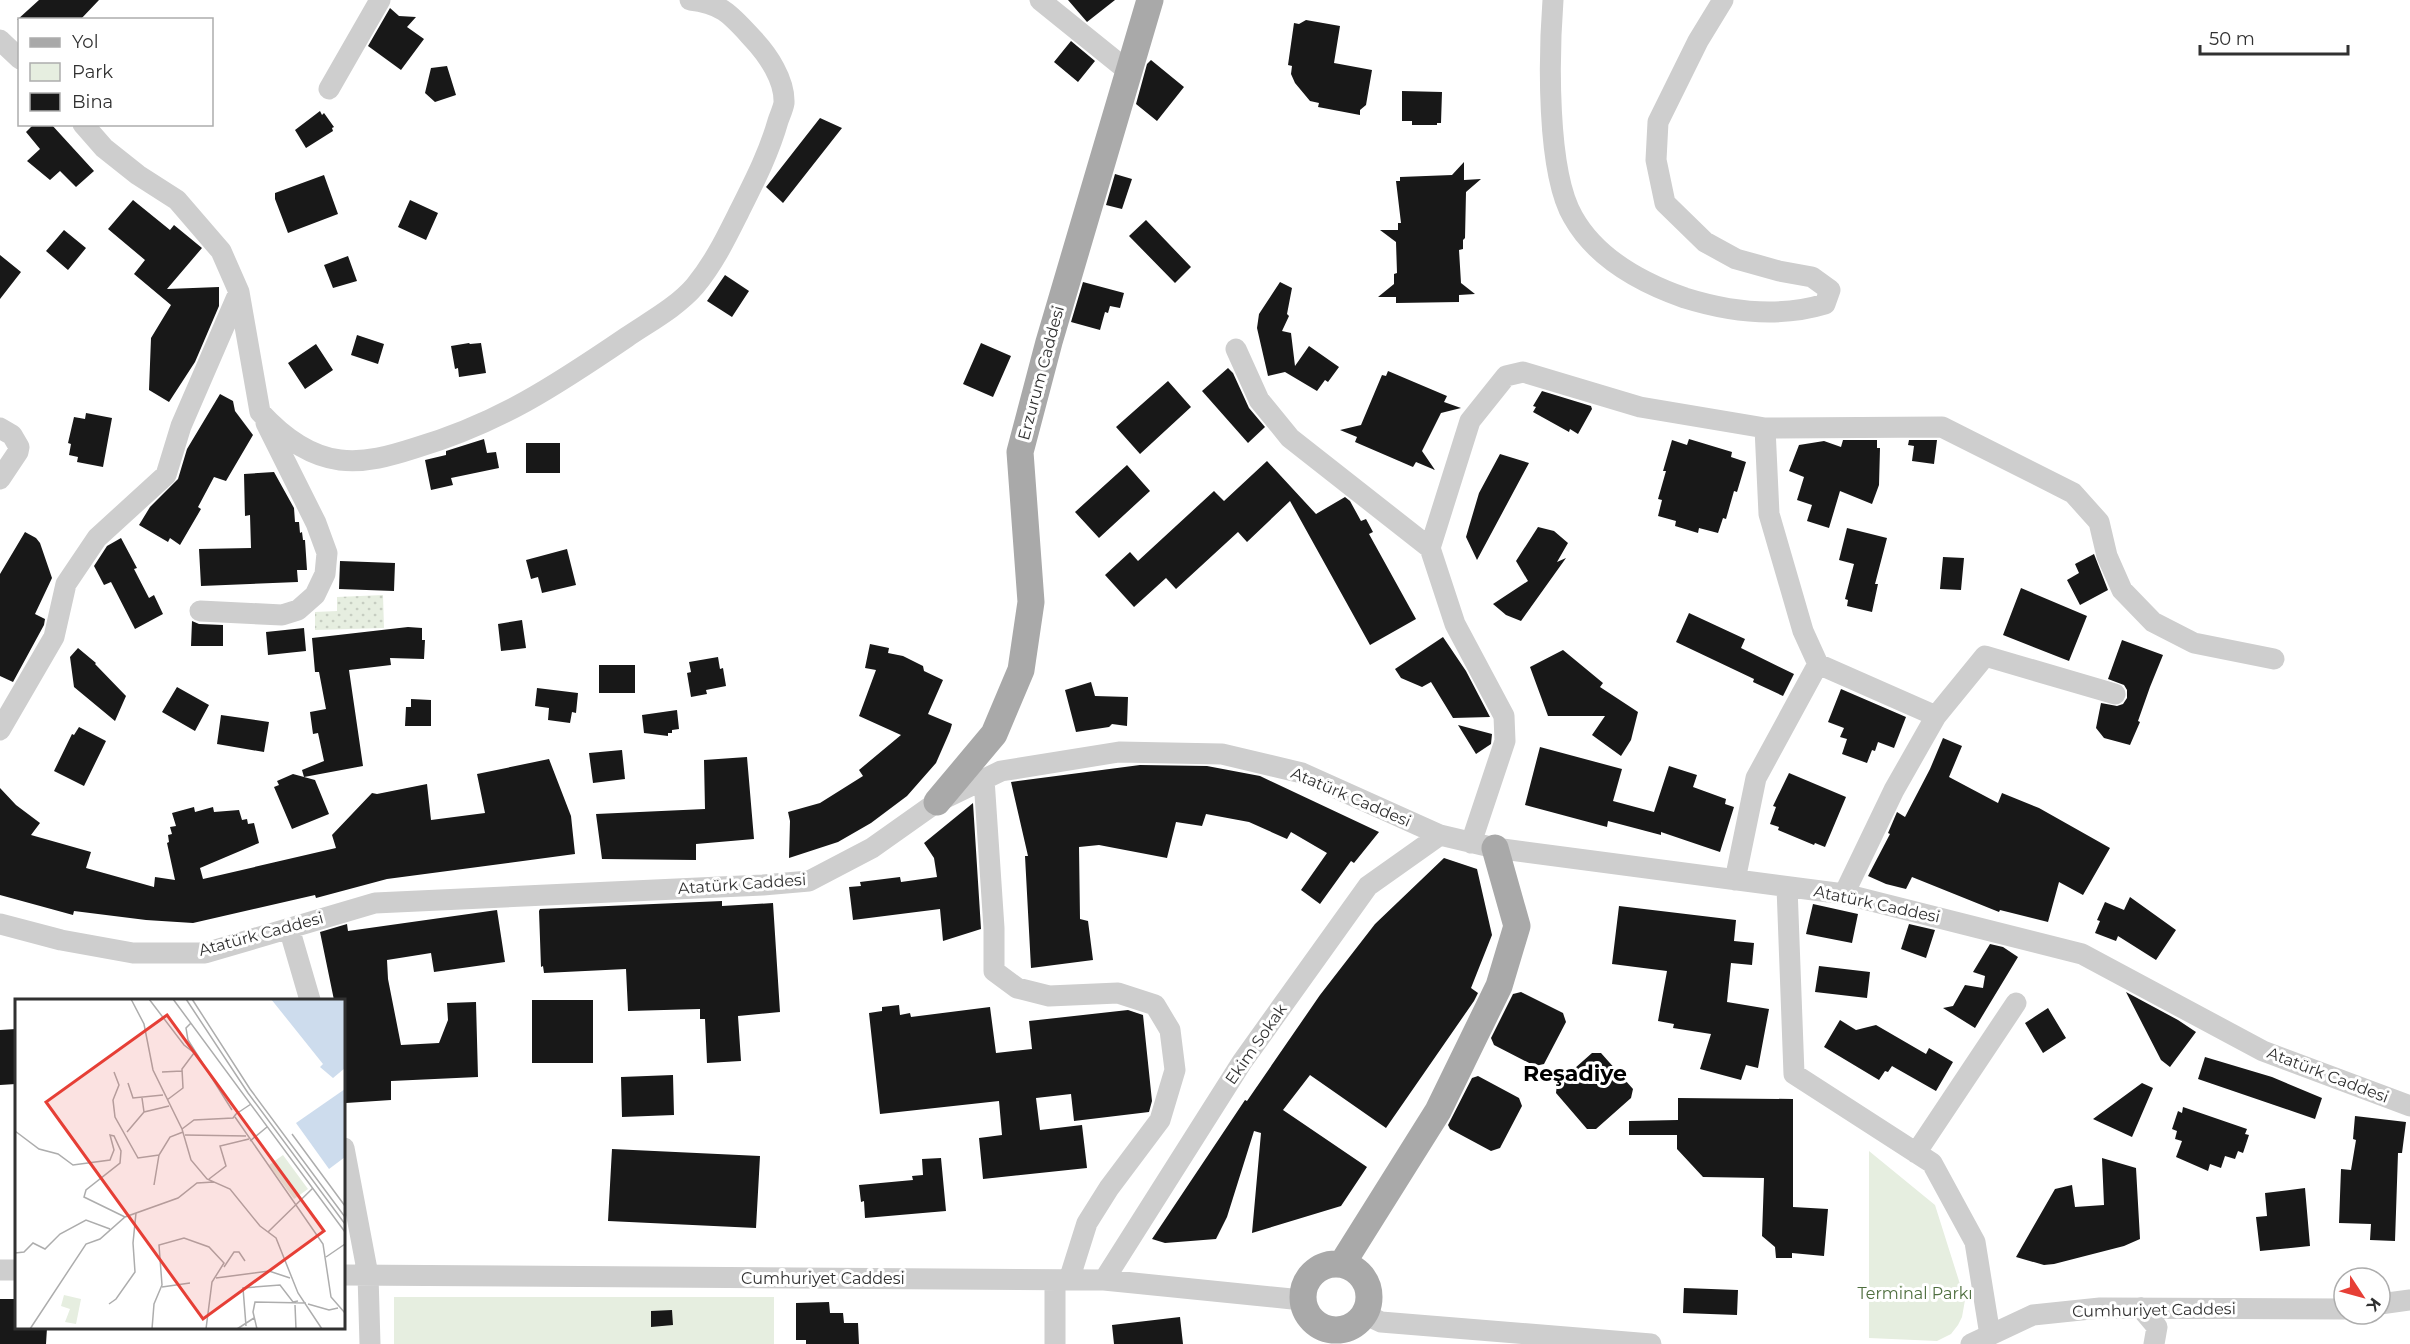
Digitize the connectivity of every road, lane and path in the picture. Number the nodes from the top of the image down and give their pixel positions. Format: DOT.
graph roads {
  1 [pos="380,0"];
  2 [pos="690,0"];
  3 [pos="1040,0"];
  4 [pos="1150,0"];
  5 [pos="1553,0"];
  6 [pos="1723,0"];
  7 [pos="0,40"];
  8 [pos="18,57"];
  9 [pos="1128,71"];
  10 [pos="329,89"];
  11 [pos="85,126"];
  12 [pos="239,292"];
  13 [pos="1236,349"];
  14 [pos="260,412"];
  15 [pos="0,428"];
  16 [pos="1766,429"];
  17 [pos="0,479"];
  18 [pos="1430,548"];
  19 [pos="200,611"];
  20 [pos="2274,658"];
  21 [pos="1818,664"];
  22 [pos="2115,694"];
  23 [pos="1936,717"];
  24 [pos="0,730"];
  25 [pos="984,779"];
  26 [pos="937,801"];
  27 [pos="1440,835"];
  28 [pos="1483,846"];
  29 [pos="1735,880"];
  30 [pos="1787,887"];
  31 [pos="1845,894"];
  32 [pos="0,924"];
  33 [pos="289,928"];
  34 [pos="310,999"];
  35 [pos="2016,1003"];
  36 [pos="2410,1106"];
  37 [pos="345,1153"];
  38 [pos="1916,1153"];
  39 [pos="1342,1264"];
  40 [pos="345,1275"];
  41 [pos="368,1275"];
  42 [pos="1062,1280"];
  43 [pos="1104,1280"];
  44 [pos="1302,1300"];
  45 [pos="2410,1300"];
  46 [pos="2392,1302"];
  47 [pos="2141,1308"];
  48 [pos="2332,1309"];
  49 [pos="1354,1329"];
  50 [pos="1317,1335"];
  51 [pos="1981,1340"];
  52 [pos="370,1344"];
  53 [pos="1055,1344"];
  54 [pos="1651,1344"];
  55 [pos="2154,1344"];
  1 -- 10 [label="street"];
  2 -- 14 [label="street"];
  3 -- 9 [label="street"];
  4 -- 9 [label="main road, Erzurum Caddesi"];
  5 -- 6 [label="street"];
  7 -- 8 [label="street"];
  9 -- 26 [label="main road, Erzurum Caddesi"];
  11 -- 12 [label="street"];
  12 -- 14 [label="street"];
  12 -- 24 [label="street"];
  13 -- 18 [label="street"];
  14 -- 19 [label="street"];
  15 -- 17 [label="street"];
  16 -- 18 [label="street"];
  16 -- 20 [label="street"];
  16 -- 21 [label="street"];
  18 -- 28 [label="street"];
  21 -- 23 [label="street"];
  21 -- 29 [label="street"];
  22 -- 23 [label="street"];
  23 -- 31 [label="street"];
  25 -- 26 [label="street, Atatürk Caddesi"];
  25 -- 27 [label="street, Atatürk Caddesi"];
  25 -- 42 [label="street"];
  26 -- 33 [label="street, Atatürk Caddesi"];
  27 -- 28 [label="street, Atatürk Caddesi"];
  27 -- 43 [label="street, Ekim Sokak"];
  28 -- 29 [label="street, Atatürk Caddesi"];
  28 -- 39 [label="main road"];
  29 -- 30 [label="street, Atatürk Caddesi"];
  30 -- 31 [label="street, Atatürk Caddesi"];
  30 -- 38 [label="street"];
  31 -- 36 [label="street, Atatürk Caddesi"];
  32 -- 33 [label="street, Atatürk Caddesi"];
  33 -- 34 [label="street"];
  35 -- 38 [label="street"];
  37 -- 41 [label="street"];
  38 -- 51 [label="street"];
  39 -- 44 [label="main road"];
  39 -- 49 [label="main road"];
  40 -- 41 [label="street, Cumhuriyet Caddesi"];
  41 -- 42 [label="street, Cumhuriyet Caddesi"];
  41 -- 52 [label="street"];
  42 -- 43 [label="street, Cumhuriyet Caddesi"];
  42 -- 53 [label="street"];
  43 -- 44 [label="street, Cumhuriyet Caddesi"];
  44 -- 50 [label="main road"];
  45 -- 46 [label="street"];
  47 -- 48 [label="street, Cumhuriyet Caddesi"];
  47 -- 51 [label="street, Cumhuriyet Caddesi"];
  47 -- 55 [label="street"];
  49 -- 50 [label="main road"];
  49 -- 54 [label="street"];
}
